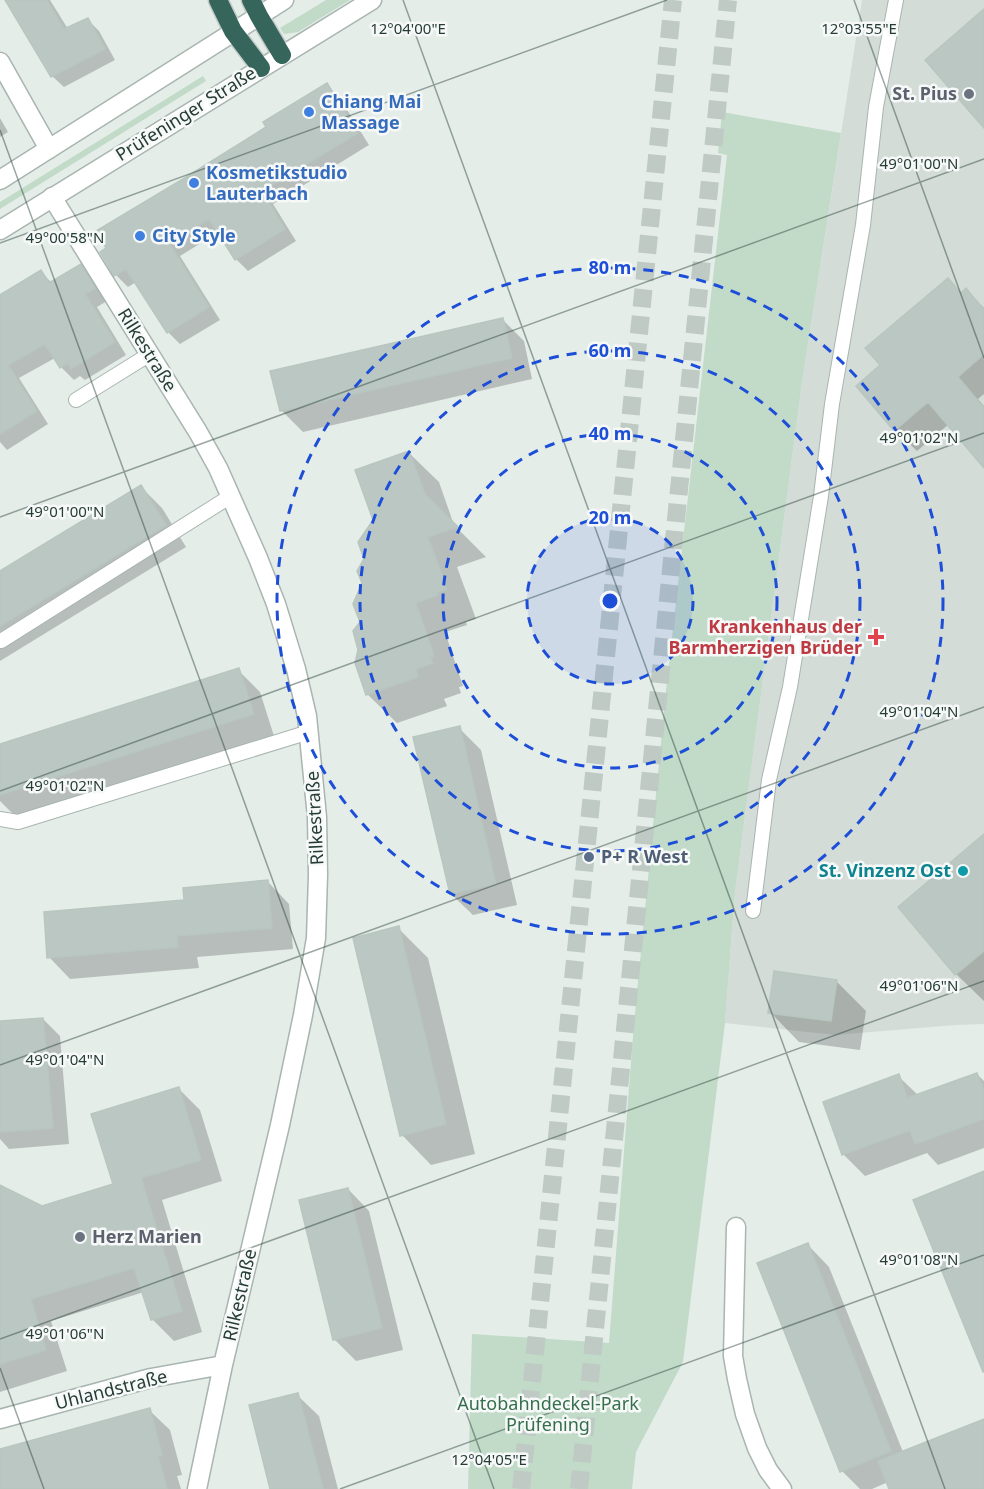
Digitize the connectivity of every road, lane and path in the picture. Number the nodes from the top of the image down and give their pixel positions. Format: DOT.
graph roads {
  1 [pos="218,0"];
  2 [pos="284,0"];
  3 [pos="372,0"];
  4 [pos="896,0"];
  5 [pos="255,8"];
  6 [pos="233,31"];
  7 [pos="282,55"];
  8 [pos="0,62"];
  9 [pos="261,68"];
  10 [pos="49,149"];
  11 [pos="0,180"];
  12 [pos="52,197"];
  13 [pos="0,230"];
  14 [pos="150,354"];
  15 [pos="75,400"];
  16 [pos="231,496"];
  17 [pos="1,641"];
  18 [pos="309,732"];
  19 [pos="0,819"];
  20 [pos="753,911"];
  21 [pos="736,1227"];
  22 [pos="223,1365"];
  23 [pos="0,1419"];
  24 [pos="197,1489"];
  25 [pos="782,1489"];
  1 -- 6 [label="highway"];
  2 -- 5 [label="street"];
  3 -- 7 [label="street, Prüfeninger Straße"];
  4 -- 20 [label="lane"];
  5 -- 6 [label="street"];
  5 -- 7 [label="highway"];
  6 -- 9 [label="highway"];
  6 -- 10 [label="street"];
  7 -- 9 [label="street, Prüfeninger Straße"];
  8 -- 10 [label="street"];
  9 -- 12 [label="street, Prüfeninger Straße"];
  10 -- 11 [label="street"];
  12 -- 13 [label="street, Prüfeninger Straße"];
  12 -- 14 [label="street, Rilkestraße"];
  14 -- 15 [label="lane"];
  14 -- 16 [label="street, Rilkestraße"];
  16 -- 17 [label="lane"];
  16 -- 18 [label="street, Rilkestraße"];
  18 -- 19 [label="lane"];
  18 -- 22 [label="street, Rilkestraße"];
  21 -- 25 [label="street"];
  22 -- 23 [label="street, Uhlandstraße"];
  22 -- 24 [label="street, Rilkestraße"];
}
